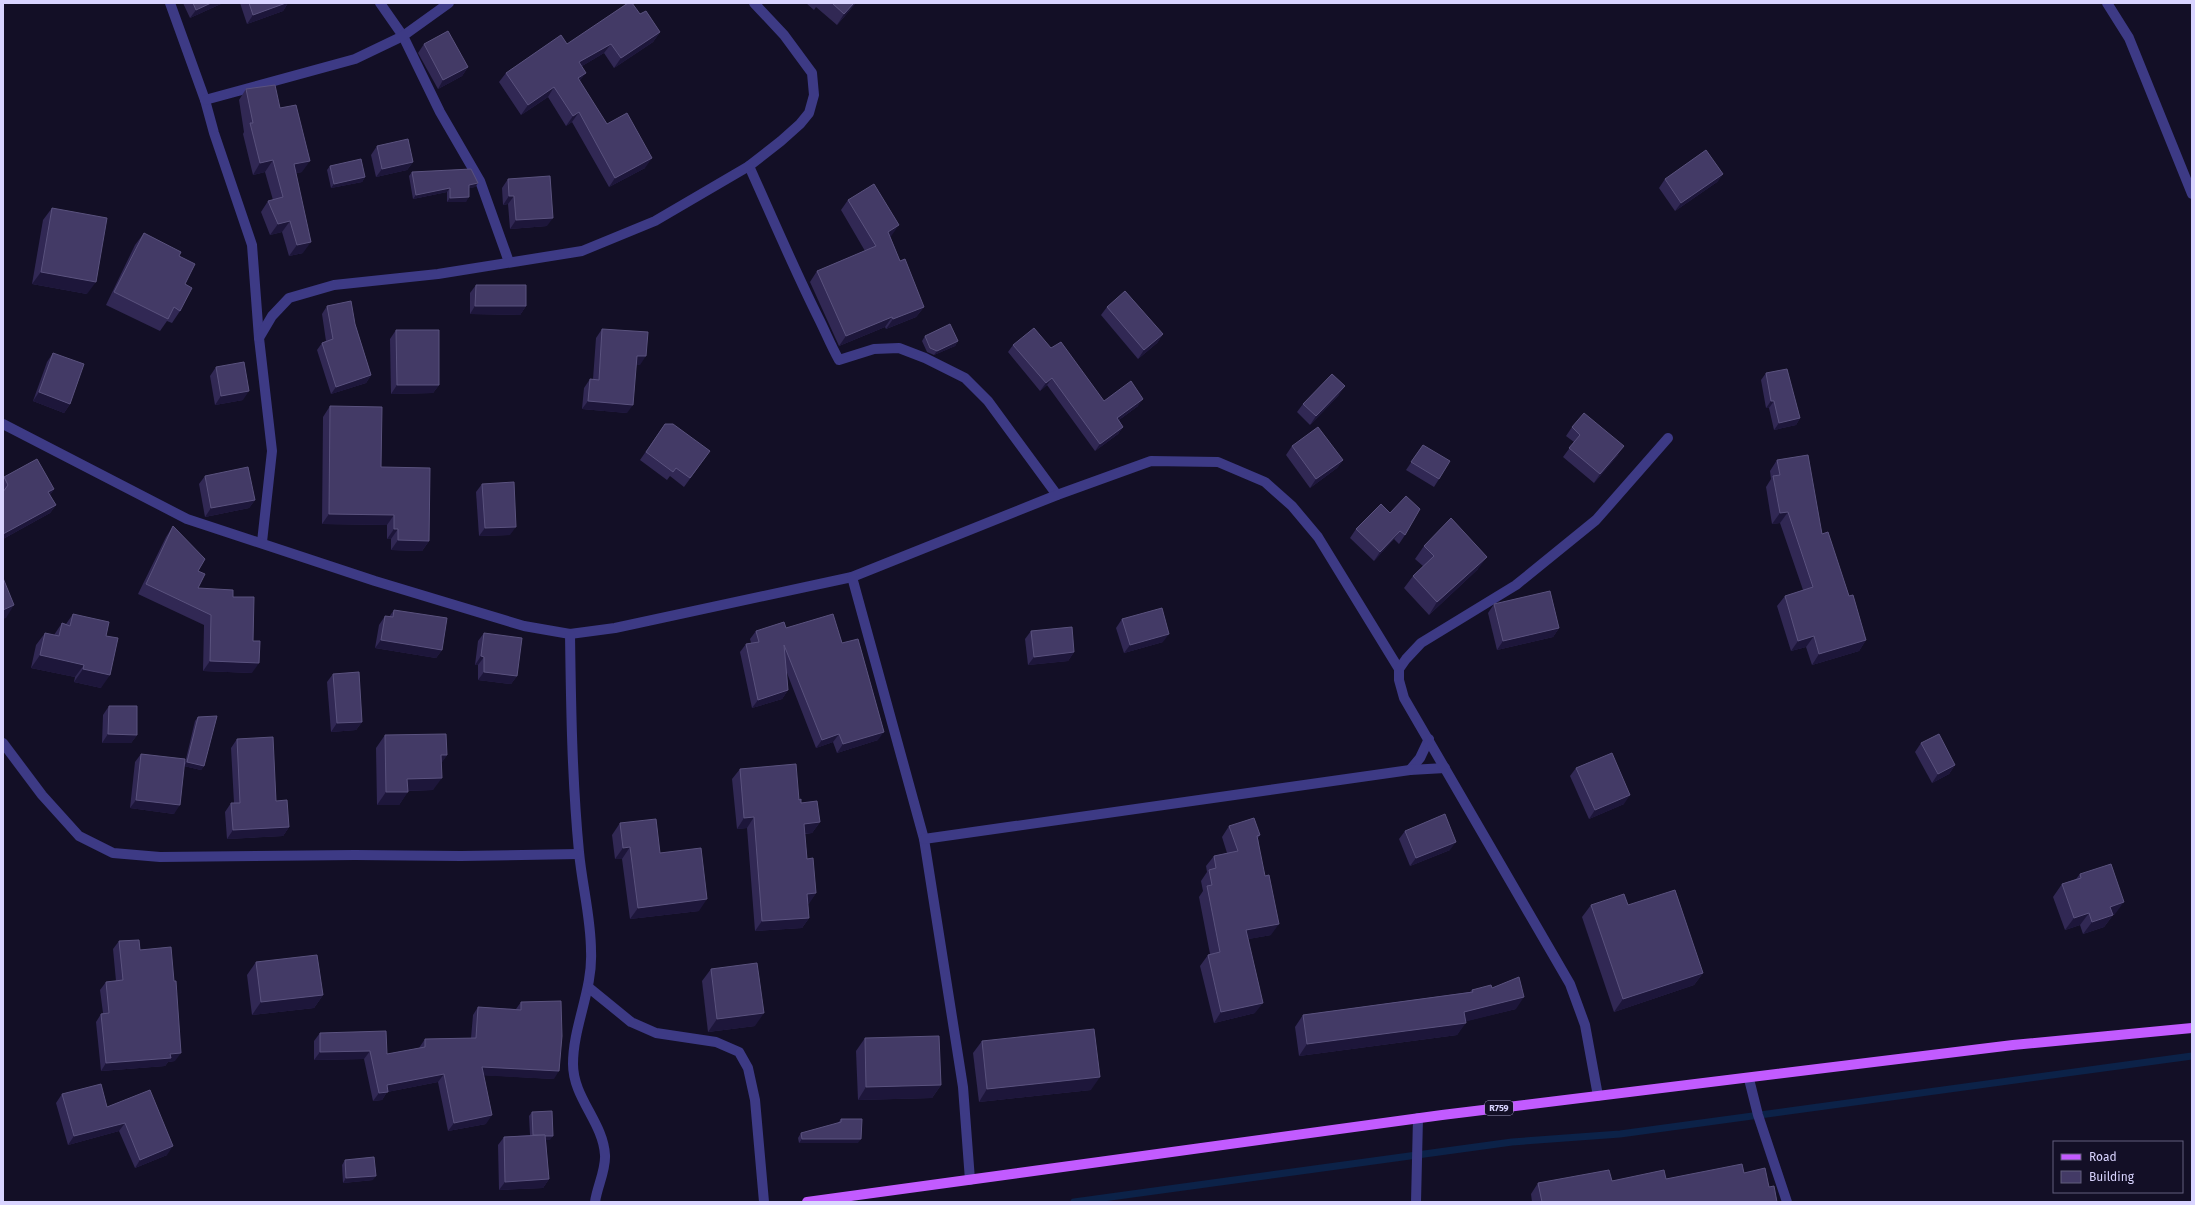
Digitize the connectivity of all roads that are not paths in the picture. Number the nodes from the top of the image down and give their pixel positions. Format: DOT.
graph roads {
  1 [pos="170,3"];
  2 [pos="380,3"];
  3 [pos="448,3"];
  4 [pos="754,3"];
  5 [pos="2107,3"];
  6 [pos="403,36"];
  7 [pos="205,100"];
  8 [pos="749,166"];
  9 [pos="2192,194"];
  10 [pos="509,262"];
  11 [pos="259,338"];
  12 [pos="3,424"];
  13 [pos="1668,438"];
  14 [pos="1057,495"];
  15 [pos="262,542"];
  16 [pos="852,577"];
  17 [pos="570,634"];
  18 [pos="1400,669"];
  19 [pos="1428,739"];
  20 [pos="3,743"];
  21 [pos="1445,768"];
  22 [pos="1410,770"];
  23 [pos="924,839"];
  24 [pos="579,854"];
  25 [pos="588,987"];
  26 [pos="2192,1028"];
  27 [pos="1749,1078"];
  28 [pos="1598,1096"];
  29 [pos="1418,1118"];
  30 [pos="970,1180"];
  31 [pos="825,1201"];
  32 [pos="595,1202"];
  33 [pos="764,1202"];
  34 [pos="808,1202"];
  35 [pos="1416,1202"];
  36 [pos="1787,1202"];
  1 -- 7 [label="street"];
  2 -- 6 [label="street"];
  3 -- 6 [label="street"];
  4 -- 8 [label="street"];
  5 -- 9 [label="street"];
  6 -- 7 [label="street"];
  6 -- 10 [label="street"];
  7 -- 11 [label="street"];
  8 -- 10 [label="street"];
  8 -- 14 [label="street"];
  10 -- 11 [label="street"];
  11 -- 15 [label="street"];
  12 -- 15 [label="street"];
  13 -- 18 [label="street"];
  14 -- 16 [label="street"];
  14 -- 18 [label="street"];
  15 -- 17 [label="street"];
  16 -- 17 [label="street"];
  16 -- 23 [label="street"];
  17 -- 24 [label="street"];
  18 -- 19 [label="street"];
  19 -- 21 [label="street"];
  19 -- 22 [label="street"];
  20 -- 24 [label="street"];
  21 -- 22 [label="street"];
  21 -- 28 [label="street"];
  22 -- 23 [label="street"];
  23 -- 30 [label="street"];
  24 -- 25 [label="street"];
  25 -- 32 [label="street"];
  25 -- 33 [label="street"];
  26 -- 27 [label="main road, R759"];
  27 -- 28 [label="main road, R759"];
  27 -- 36 [label="street"];
  28 -- 29 [label="main road, R759"];
  29 -- 30 [label="main road, R759"];
  29 -- 35 [label="street"];
  30 -- 31 [label="main road, R759"];
  31 -- 34 [label="main road, R759"];
}
